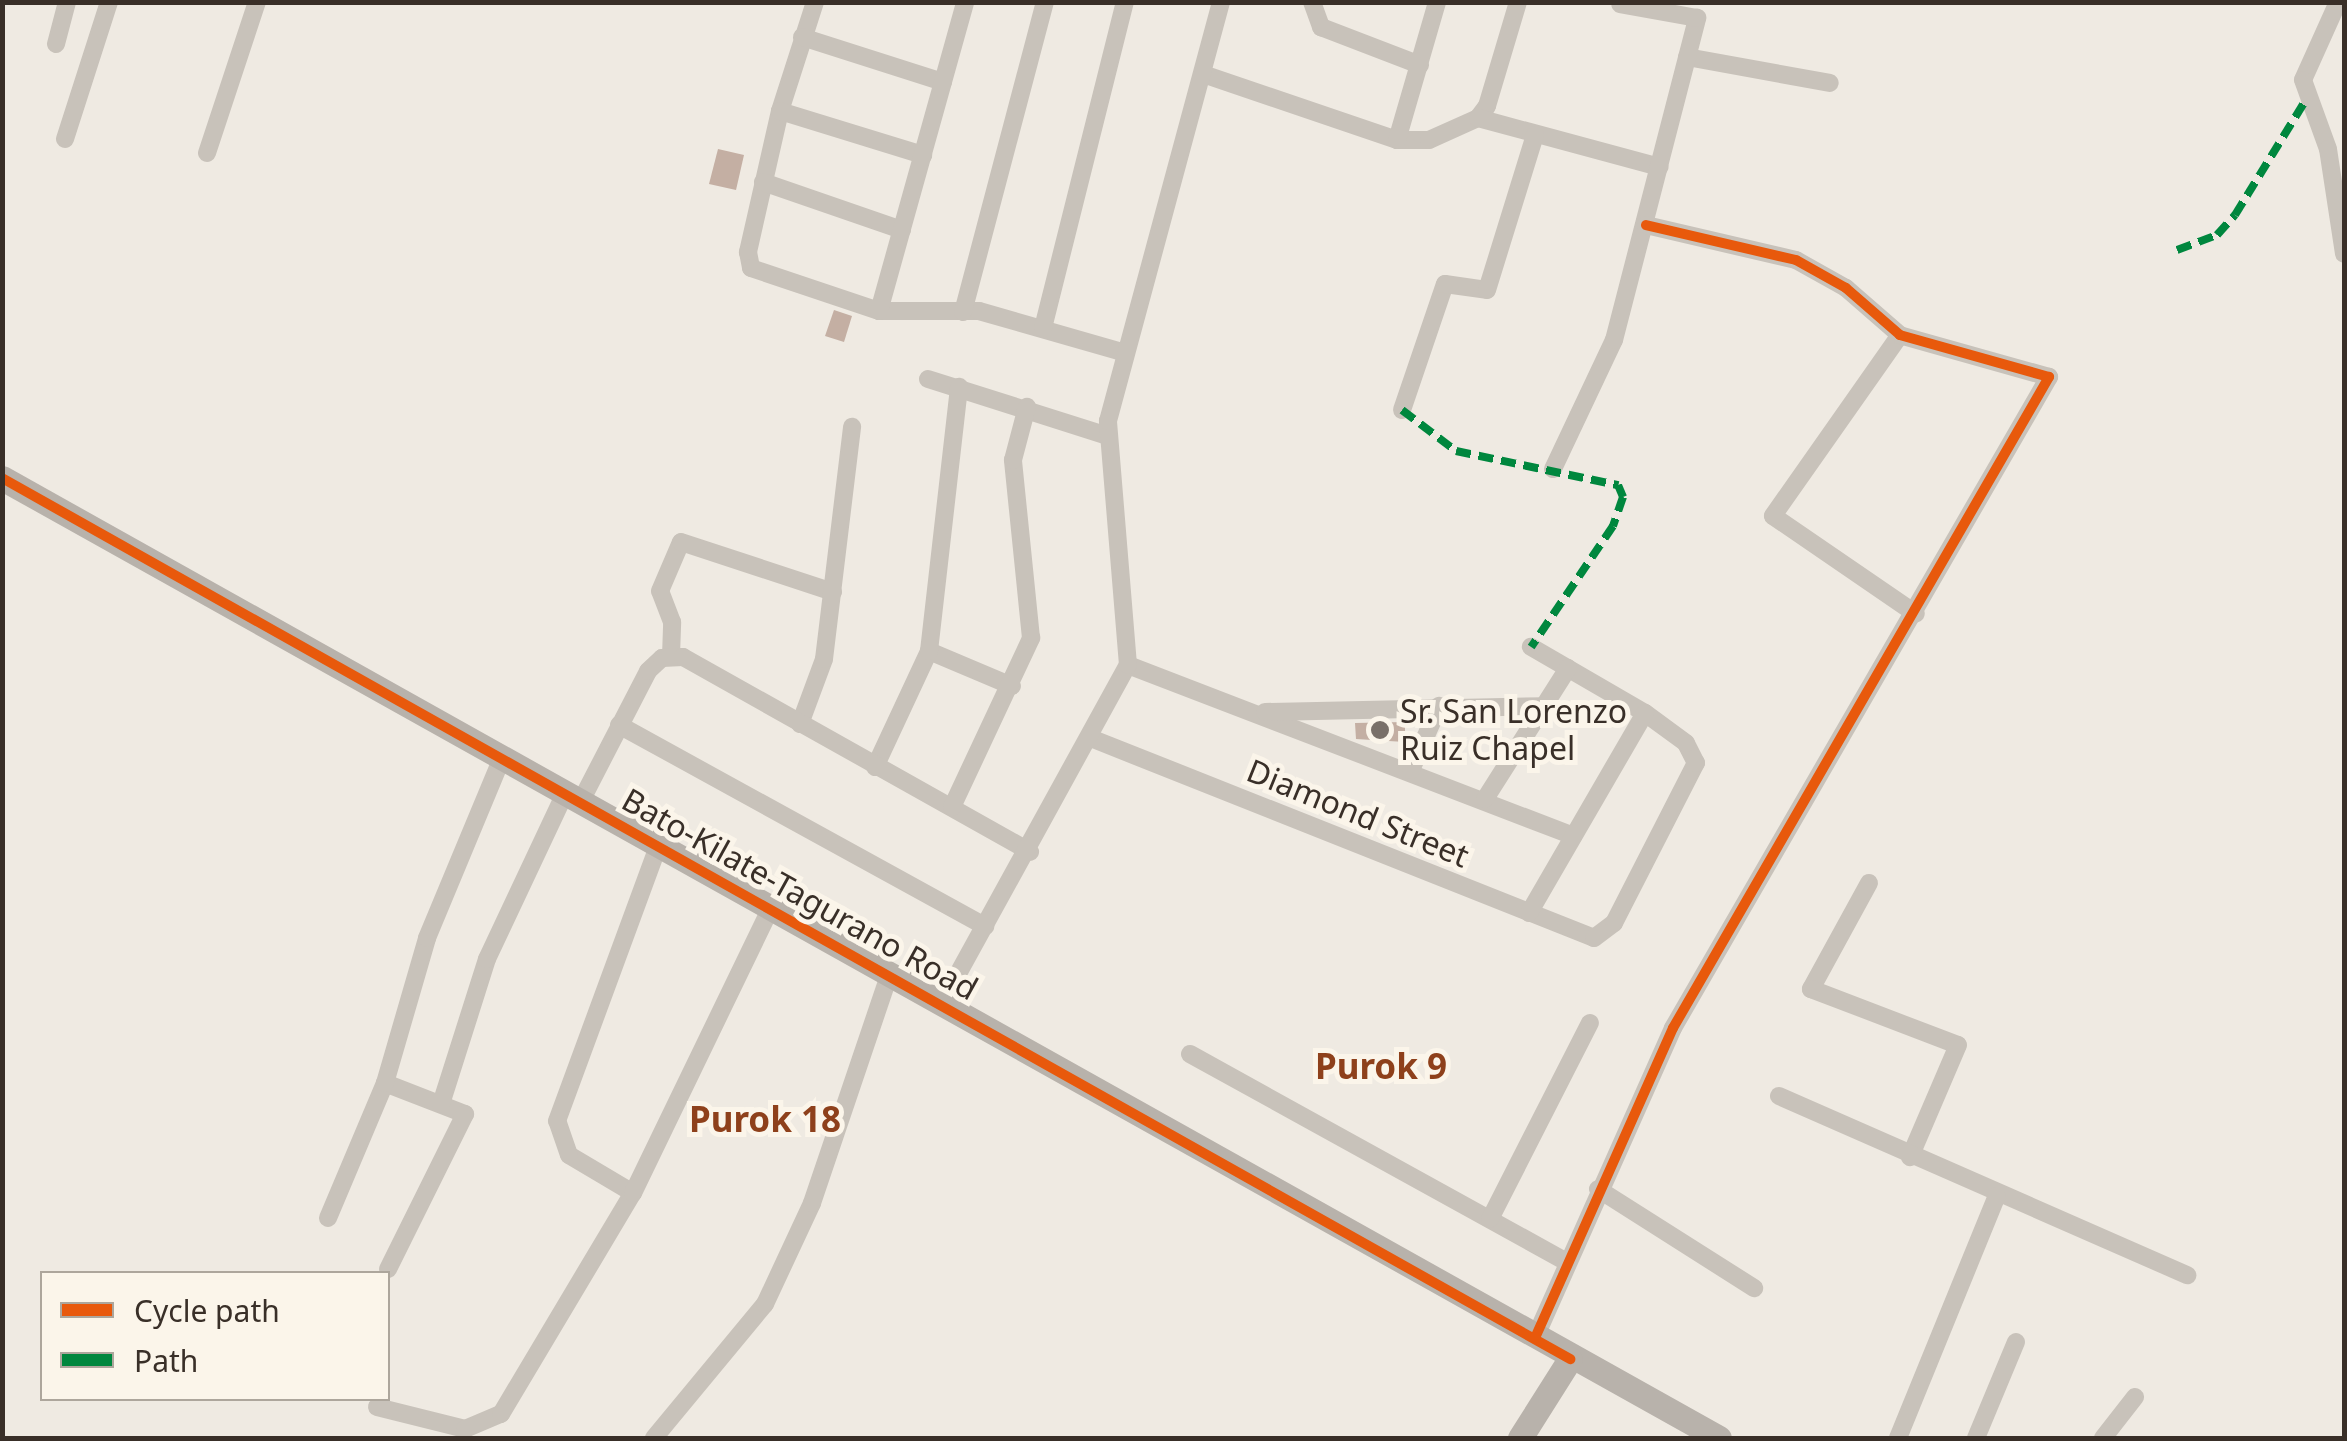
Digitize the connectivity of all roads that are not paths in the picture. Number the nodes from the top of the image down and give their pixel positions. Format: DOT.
graph roads {
  1 [pos="67,2"];
  2 [pos="109,2"];
  3 [pos="257,2"];
  4 [pos="815,2"];
  5 [pos="1045,2"];
  6 [pos="1126,2"];
  7 [pos="1221,2"];
  8 [pos="1312,2"];
  9 [pos="1437,2"];
  10 [pos="1518,2"];
  11 [pos="2338,2"];
  12 [pos="960,4"];
  13 [pos="1620,4"];
  14 [pos="802,37"];
  15 [pos="56,44"];
  16 [pos="1687,56"];
  17 [pos="1420,65"];
  18 [pos="1203,74"];
  19 [pos="943,82"];
  20 [pos="1830,83"];
  21 [pos="780,111"];
  22 [pos="1478,118"];
  23 [pos="1535,135"];
  24 [pos="65,139"];
  25 [pos="1397,140"];
  26 [pos="207,152"];
  27 [pos="923,155"];
  28 [pos="1660,167"];
  29 [pos="764,182"];
  30 [pos="1646,225"];
  31 [pos="902,230"];
  32 [pos="2344,254"];
  33 [pos="879,311"];
  34 [pos="963,312"];
  35 [pos="1043,328"];
  36 [pos="1900,335"];
  37 [pos="1124,353"];
  38 [pos="928,379"];
  39 [pos="959,388"];
  40 [pos="1027,407"];
  41 [pos="1402,410"];
  42 [pos="852,427"];
  43 [pos="1108,436"];
  44 [pos="1552,469"];
  45 [pos="2,478"];
  46 [pos="833,592"];
  47 [pos="1916,614"];
  48 [pos="1532,647"];
  49 [pos="929,652"];
  50 [pos="671,656"];
  51 [pos="1128,666"];
  52 [pos="1568,668"];
  53 [pos="1012,686"];
  54 [pos="1439,706"];
  55 [pos="1544,706"];
  56 [pos="1252,712"];
  57 [pos="1645,714"];
  58 [pos="800,724"];
  59 [pos="619,725"];
  60 [pos="1093,739"];
  61 [pos="502,758"];
  62 [pos="875,767"];
  63 [pos="1411,770"];
  64 [pos="573,797"];
  65 [pos="1485,799"];
  66 [pos="952,807"];
  67 [pos="1573,836"];
  68 [pos="659,844"];
  69 [pos="1030,852"];
  70 [pos="1870,883"];
  71 [pos="771,907"];
  72 [pos="1529,913"];
  73 [pos="985,926"];
  74 [pos="890,973"];
  75 [pos="943,1001"];
  76 [pos="1590,1022"];
  77 [pos="1190,1054"];
  78 [pos="385,1083"];
  79 [pos="1779,1096"];
  80 [pos="441,1104"];
  81 [pos="1910,1158"];
  82 [pos="1598,1189"];
  83 [pos="633,1192"];
  84 [pos="1997,1196"];
  85 [pos="328,1218"];
  86 [pos="1490,1218"];
  87 [pos="1567,1262"];
  88 [pos="388,1269"];
  89 [pos="2188,1276"];
  90 [pos="1754,1288"];
  91 [pos="1535,1338"];
  92 [pos="2016,1342"];
  93 [pos="1570,1359"];
  94 [pos="2136,1397"];
  95 [pos="377,1408"];
  96 [pos="654,1438"];
  97 [pos="1520,1438"];
  98 [pos="1719,1438"];
  99 [pos="1898,1438"];
  100 [pos="1976,1438"];
  101 [pos="2102,1438"];
  1 -- 15 [label="street"];
  2 -- 24 [label="street"];
  3 -- 26 [label="street"];
  4 -- 14 [label="street"];
  5 -- 34 [label="street"];
  6 -- 35 [label="street"];
  7 -- 18 [label="street"];
  8 -- 17 [label="street"];
  9 -- 17 [label="street"];
  10 -- 22 [label="street"];
  11 -- 32 [label="street"];
  12 -- 19 [label="street"];
  13 -- 16 [label="street"];
  14 -- 19 [label="street"];
  14 -- 21 [label="street"];
  16 -- 20 [label="street"];
  16 -- 28 [label="street"];
  17 -- 25 [label="street"];
  18 -- 25 [label="street"];
  18 -- 37 [label="street"];
  19 -- 27 [label="street"];
  21 -- 27 [label="street"];
  21 -- 29 [label="street"];
  22 -- 23 [label="street"];
  22 -- 25 [label="street"];
  23 -- 28 [label="street"];
  23 -- 41 [label="street"];
  27 -- 31 [label="street"];
  28 -- 30 [label="street"];
  29 -- 31 [label="street"];
  29 -- 33 [label="street"];
  30 -- 36 [label="street"];
  30 -- 44 [label="street"];
  31 -- 33 [label="street"];
  33 -- 34 [label="street"];
  34 -- 35 [label="street"];
  35 -- 37 [label="street"];
  36 -- 47 [label="street"];
  36 -- 47 [label="street"];
  37 -- 43 [label="street"];
  38 -- 39 [label="street"];
  39 -- 40 [label="street"];
  39 -- 49 [label="street"];
  40 -- 43 [label="street"];
  40 -- 53 [label="street"];
  42 -- 46 [label="street"];
  43 -- 51 [label="street"];
  45 -- 61 [label="street, Bato-Kilate-Tagurano Road"];
  46 -- 50 [label="street"];
  46 -- 58 [label="street"];
  47 -- 82 [label="street"];
  48 -- 52 [label="street"];
  49 -- 53 [label="street"];
  49 -- 62 [label="street"];
  50 -- 58 [label="street"];
  50 -- 59 [label="street"];
  51 -- 56 [label="street"];
  51 -- 60 [label="street"];
  52 -- 55 [label="street"];
  52 -- 57 [label="street"];
  53 -- 66 [label="street"];
  54 -- 55 [label="street"];
  54 -- 56 [label="street"];
  54 -- 63 [label="street"];
  55 -- 65 [label="street"];
  56 -- 63 [label="street"];
  57 -- 67 [label="street"];
  57 -- 72 [label="street, Diamond Street"];
  58 -- 62 [label="street"];
  59 -- 64 [label="street"];
  59 -- 73 [label="street"];
  60 -- 69 [label="street"];
  60 -- 72 [label="street, Diamond Street"];
  61 -- 64 [label="street, Bato-Kilate-Tagurano Road"];
  61 -- 78 [label="street"];
  62 -- 66 [label="street"];
  63 -- 65 [label="street"];
  64 -- 68 [label="street, Bato-Kilate-Tagurano Road"];
  64 -- 80 [label="street"];
  65 -- 67 [label="street"];
  66 -- 69 [label="street"];
  67 -- 72 [label="street"];
  68 -- 71 [label="street, Bato-Kilate-Tagurano Road"];
  68 -- 83 [label="street"];
  69 -- 73 [label="street"];
  70 -- 81 [label="street"];
  71 -- 74 [label="street, Bato-Kilate-Tagurano Road"];
  71 -- 83 [label="street"];
  73 -- 75 [label="street"];
  74 -- 75 [label="street, Bato-Kilate-Tagurano Road"];
  74 -- 96 [label="street"];
  75 -- 91 [label="street, Bato-Kilate-Tagurano Road"];
  76 -- 86 [label="street"];
  77 -- 86 [label="street"];
  78 -- 80 [label="street"];
  78 -- 85 [label="street"];
  79 -- 81 [label="street"];
  80 -- 88 [label="street"];
  81 -- 84 [label="street"];
  82 -- 87 [label="street"];
  82 -- 90 [label="street"];
  83 -- 95 [label="street"];
  84 -- 89 [label="street"];
  84 -- 99 [label="street"];
  86 -- 87 [label="street"];
  87 -- 91 [label="street"];
  91 -- 93 [label="street, Bato-Kilate-Tagurano Road"];
  92 -- 100 [label="street"];
  93 -- 97 [label="street"];
  93 -- 98 [label="street, Bato-Kilate-Tagurano Road"];
  94 -- 101 [label="street"];
}
